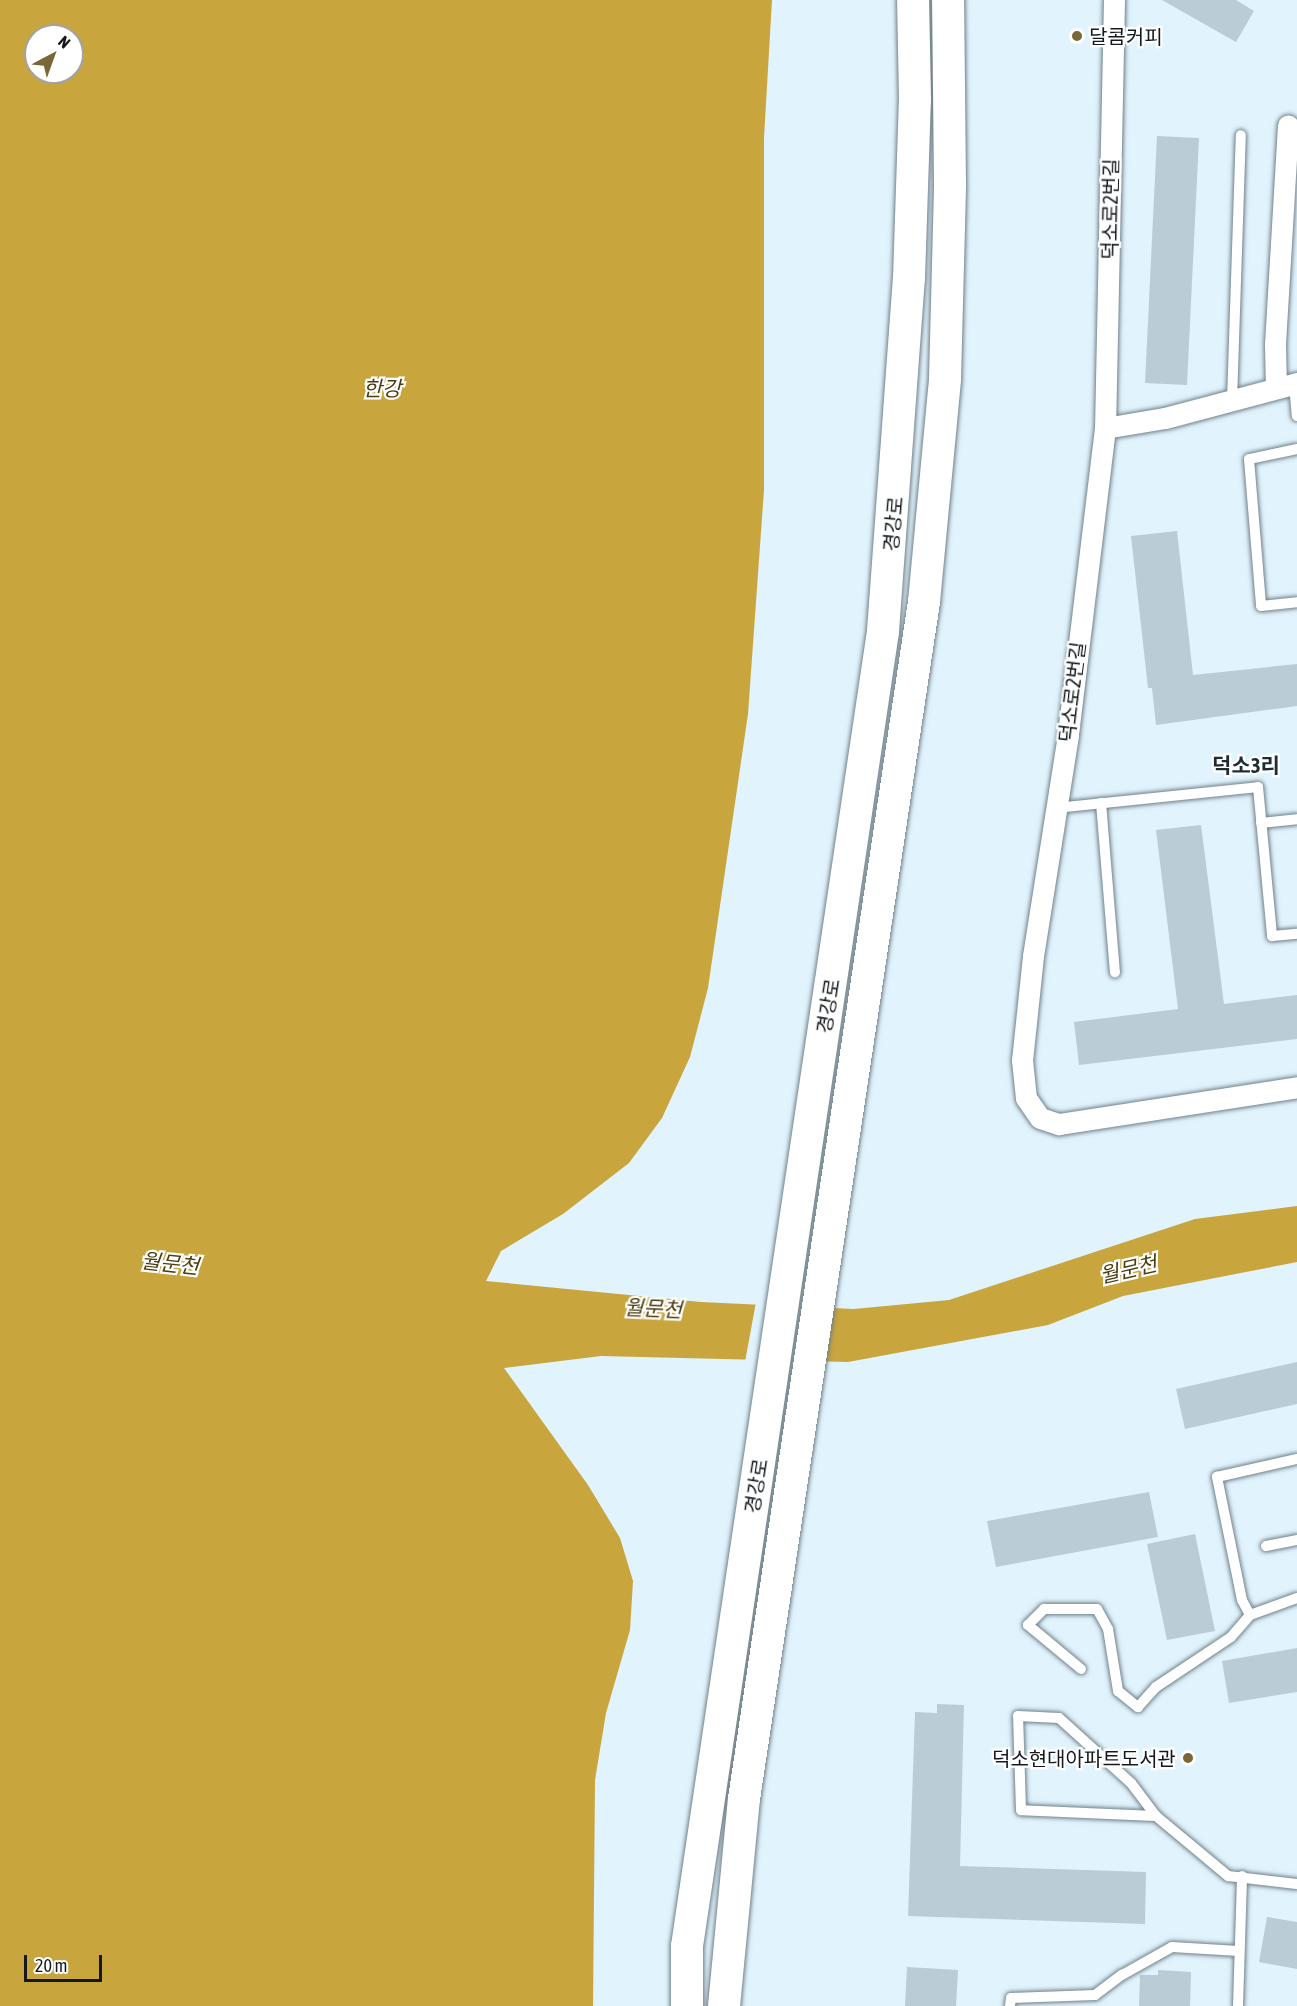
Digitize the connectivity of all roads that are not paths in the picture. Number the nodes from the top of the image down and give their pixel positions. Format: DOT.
graph roads {
  1 [pos="913,0"];
  2 [pos="948,0"];
  3 [pos="1114,0"];
  4 [pos="1288,125"];
  5 [pos="1241,135"];
  6 [pos="1289,385"];
  7 [pos="1232,401"];
  8 [pos="1297,416"];
  9 [pos="1105,428"];
  10 [pos="1297,449"];
  11 [pos="1297,602"];
  12 [pos="1101,803"];
  13 [pos="1056,808"];
  14 [pos="1297,819"];
  15 [pos="1261,823"];
  16 [pos="1297,934"];
  17 [pos="1115,972"];
  18 [pos="1297,1087"];
  19 [pos="1297,1459"];
  20 [pos="1297,1540"];
  21 [pos="1266,1546"];
  22 [pos="1297,1598"];
  23 [pos="1250,1615"];
  24 [pos="1080,1669"];
  25 [pos="1156,1816"];
  26 [pos="1242,1876"];
  27 [pos="1297,1884"];
  28 [pos="1239,1951"];
  29 [pos="1094,2001"];
  30 [pos="687,2006"];
  31 [pos="724,2006"];
  32 [pos="1010,2006"];
  33 [pos="1238,2006"];
  1 -- 30 [label="main road, 경강로"];
  2 -- 31 [label="main road, 경강로"];
  3 -- 9 [label="street, 덕소로2번길"];
  4 -- 6 [label="street"];
  5 -- 7 [label="lane"];
  6 -- 7 [label="street"];
  6 -- 8 [label="lane"];
  7 -- 9 [label="street"];
  9 -- 13 [label="street, 덕소로2번길"];
  10 -- 11 [label="lane"];
  12 -- 13 [label="lane"];
  12 -- 15 [label="lane"];
  12 -- 17 [label="lane"];
  13 -- 18 [label="street, 덕소로2번길"];
  14 -- 15 [label="lane"];
  15 -- 16 [label="lane"];
  19 -- 23 [label="lane"];
  20 -- 21 [label="lane"];
  22 -- 23 [label="lane"];
  23 -- 24 [label="lane"];
  25 -- 25 [label="lane"];
  25 -- 26 [label="lane"];
  26 -- 27 [label="lane"];
  26 -- 28 [label="lane"];
  28 -- 29 [label="lane"];
  28 -- 33 [label="lane"];
  29 -- 32 [label="lane"];
}
